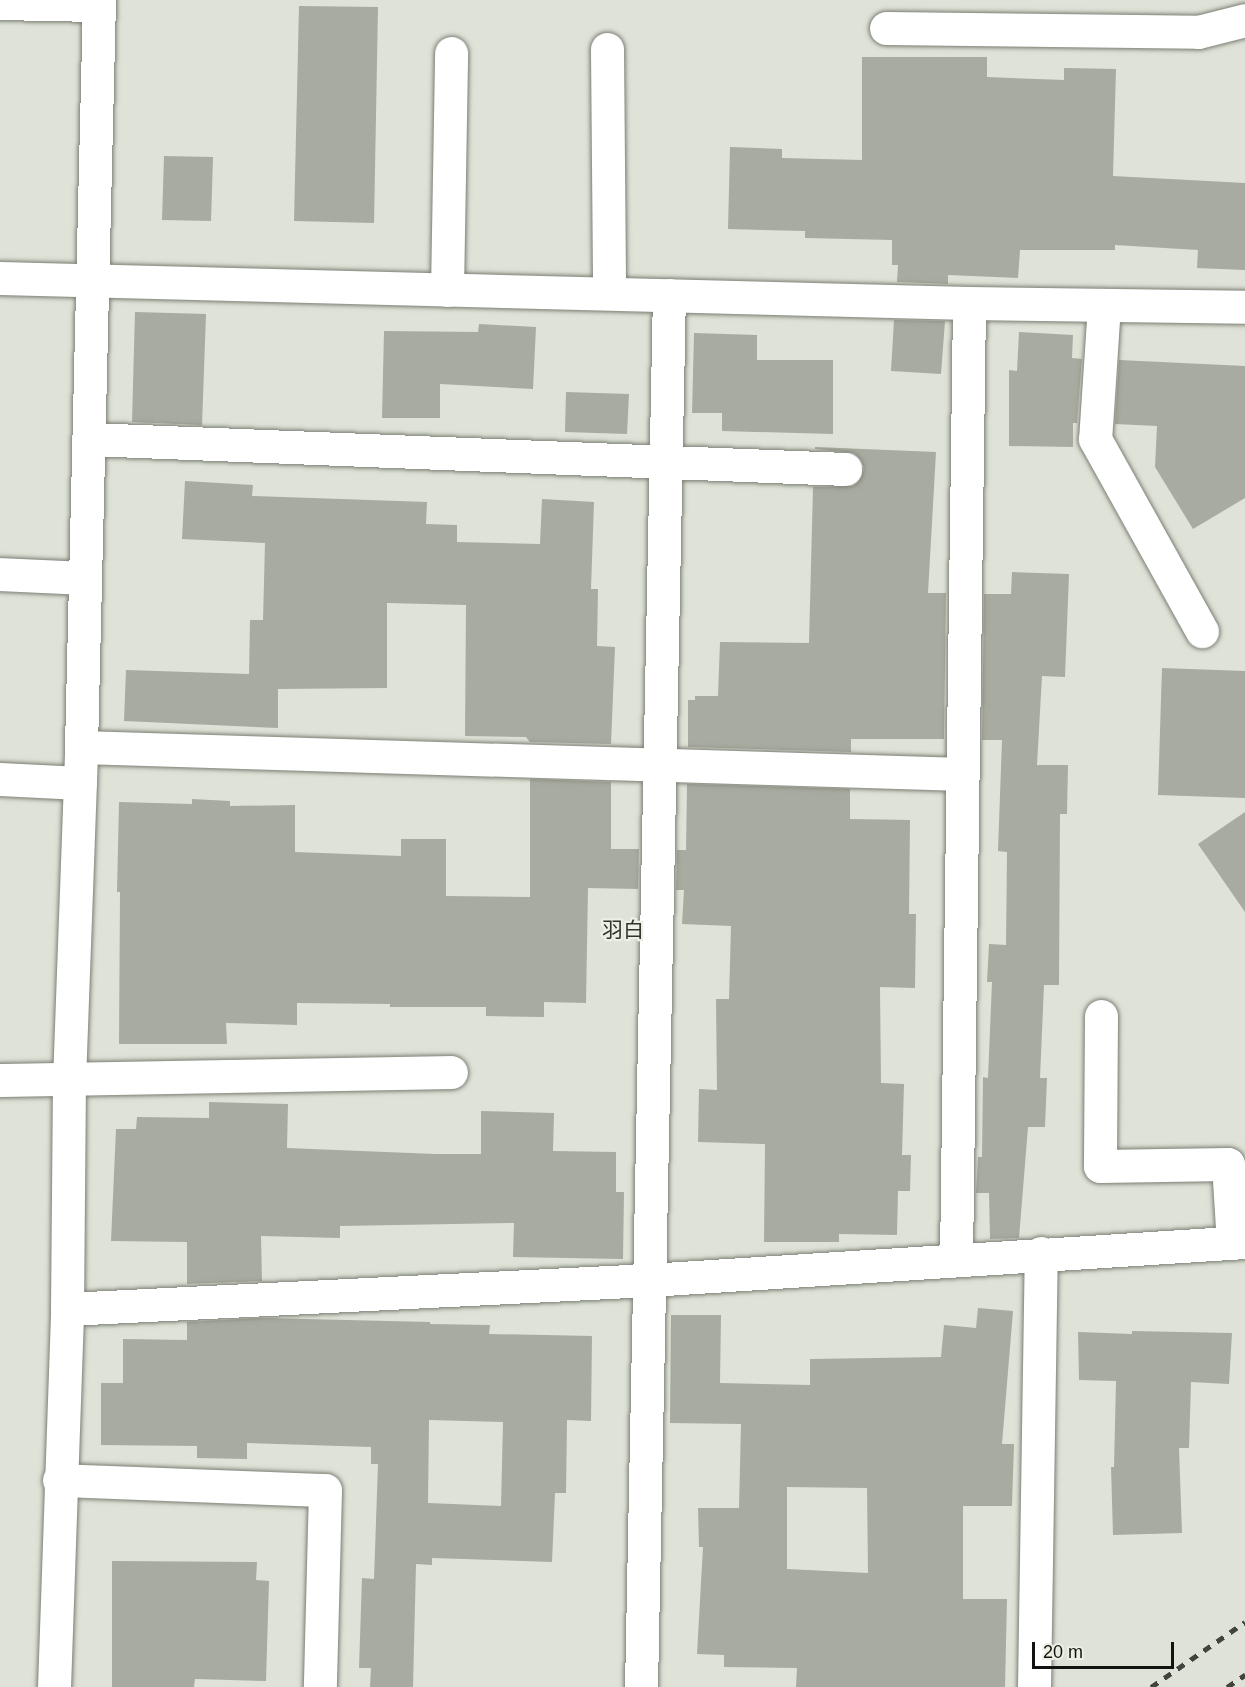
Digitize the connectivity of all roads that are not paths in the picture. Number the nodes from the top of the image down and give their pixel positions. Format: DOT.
graph roads {
  1 [pos="0,3"];
  2 [pos="99,3"];
  3 [pos="1245,20"];
  4 [pos="886,28"];
  5 [pos="607,50"];
  6 [pos="451,53"];
  7 [pos="0,278"];
  8 [pos="92,281"];
  9 [pos="447,290"];
  10 [pos="609,293"];
  11 [pos="669,295"];
  12 [pos="969,303"];
  13 [pos="1104,305"];
  14 [pos="1245,307"];
  15 [pos="89,439"];
  16 [pos="664,461"];
  17 [pos="844,469"];
  18 [pos="0,574"];
  19 [pos="85,578"];
  20 [pos="1202,631"];
  21 [pos="81,747"];
  22 [pos="658,765"];
  23 [pos="963,774"];
  24 [pos="0,779"];
  25 [pos="80,783"];
  26 [pos="1101,1016"];
  27 [pos="451,1072"];
  28 [pos="0,1080"];
  29 [pos="69,1081"];
  30 [pos="1239,1242"];
  31 [pos="1041,1253"];
  32 [pos="956,1259"];
  33 [pos="649,1280"];
  34 [pos="67,1309"];
  35 [pos="59,1480"];
  36 [pos="54,1687"];
  37 [pos="320,1687"];
  38 [pos="641,1687"];
  39 [pos="1034,1687"];
  1 -- 2 [label="street"];
  2 -- 8 [label="street"];
  3 -- 4 [label="street"];
  5 -- 10 [label="street"];
  6 -- 9 [label="street"];
  7 -- 8 [label="street"];
  8 -- 9 [label="street"];
  8 -- 15 [label="street"];
  9 -- 10 [label="street"];
  10 -- 11 [label="street"];
  11 -- 12 [label="street"];
  11 -- 16 [label="street"];
  12 -- 13 [label="street"];
  12 -- 23 [label="street"];
  13 -- 14 [label="street"];
  13 -- 20 [label="street"];
  15 -- 16 [label="street"];
  15 -- 19 [label="street"];
  16 -- 17 [label="street"];
  16 -- 22 [label="street"];
  18 -- 19 [label="street"];
  19 -- 21 [label="street"];
  21 -- 22 [label="street"];
  21 -- 25 [label="street"];
  22 -- 23 [label="street"];
  22 -- 33 [label="street"];
  23 -- 32 [label="street"];
  24 -- 25 [label="street"];
  25 -- 29 [label="street"];
  26 -- 30 [label="street"];
  27 -- 29 [label="street"];
  28 -- 29 [label="street"];
  29 -- 34 [label="street"];
  30 -- 31 [label="street"];
  31 -- 32 [label="street"];
  31 -- 39 [label="street"];
  32 -- 33 [label="street"];
  33 -- 34 [label="street"];
  33 -- 38 [label="street"];
  34 -- 35 [label="street"];
  35 -- 36 [label="street"];
  35 -- 37 [label="street"];
}
